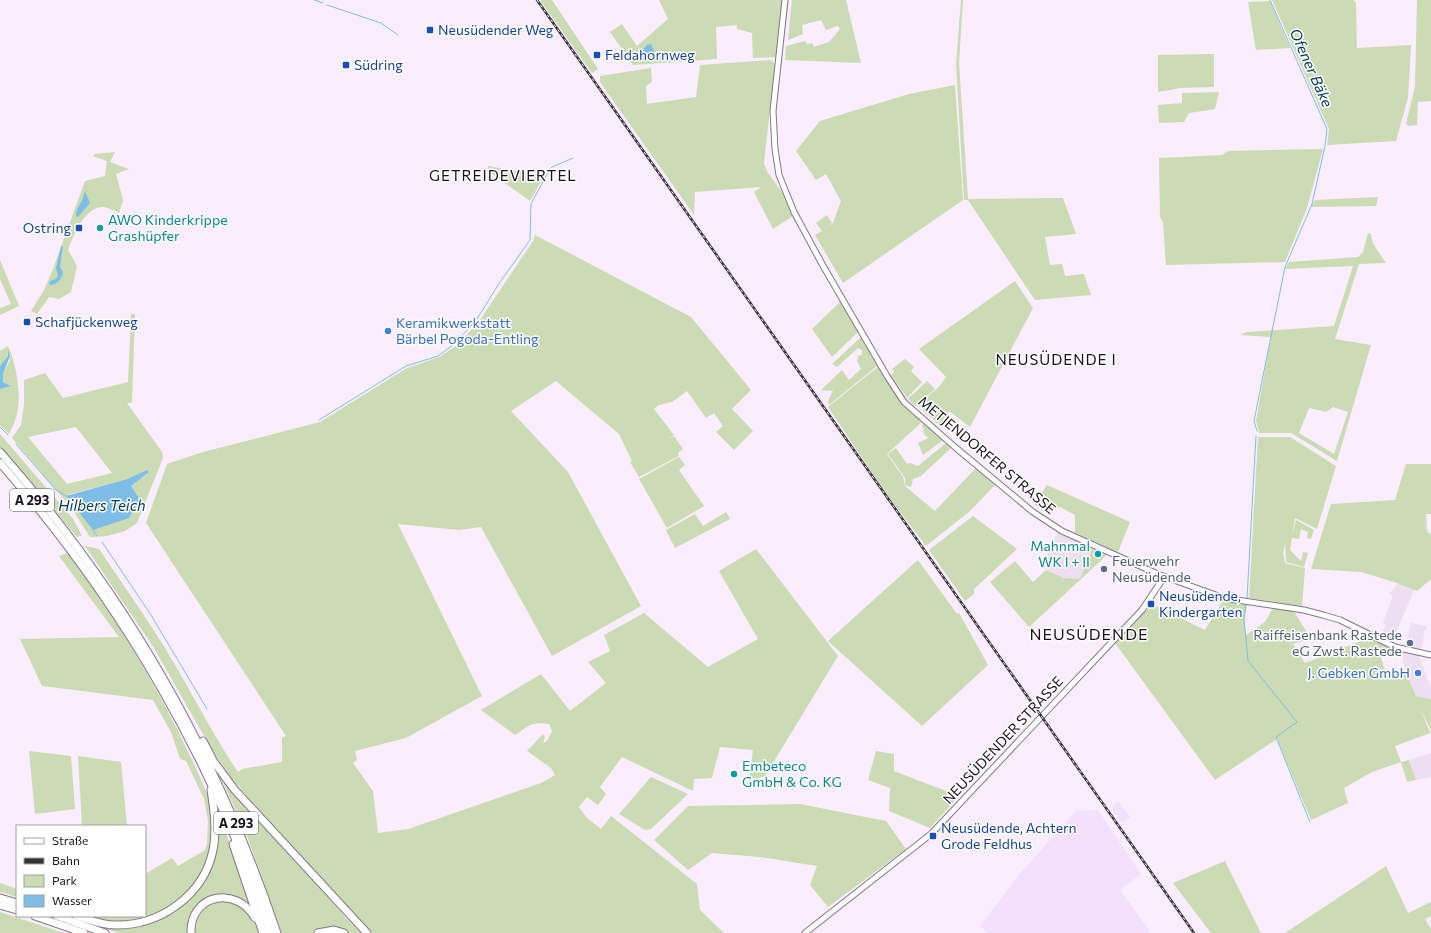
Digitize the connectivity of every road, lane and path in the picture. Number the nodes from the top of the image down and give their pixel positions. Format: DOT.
graph roads {
  1 [pos="785,0"];
  2 [pos="0,452"];
  3 [pos="0,463"];
  4 [pos="66,537"];
  5 [pos="78,554"];
  6 [pos="1164,576"];
  7 [pos="1431,655"];
  8 [pos="185,716"];
  9 [pos="207,776"];
  10 [pos="211,790"];
  11 [pos="0,898"];
  12 [pos="16,903"];
  13 [pos="0,905"];
  14 [pos="16,910"];
  15 [pos="38,917"];
  16 [pos="60,917"];
  17 [pos="80,917"];
  18 [pos="63,925"];
  19 [pos="73,933"];
  20 [pos="84,933"];
  21 [pos="105,933"];
  22 [pos="191,933"];
  23 [pos="263,933"];
  24 [pos="270,933"];
  25 [pos="277,933"];
  26 [pos="318,933"];
  27 [pos="344,933"];
  28 [pos="367,933"];
  29 [pos="805,933"];
  1 -- 6 [label="street, METJENDORFER STRASSE"];
  2 -- 4 [label="highway, A 293"];
  3 -- 4 [label="highway, A 293"];
  4 -- 5 [label="highway, A 293"];
  5 -- 8 [label="highway, A 293"];
  5 -- 9 [label="highway, A 293"];
  6 -- 7 [label="street, METJENDORFER STRASSE"];
  6 -- 29 [label="street, NEUSÜDENDER STRASSE"];
  8 -- 25 [label="highway, A 293"];
  8 -- 28 [label="highway"];
  9 -- 10 [label="highway"];
  9 -- 24 [label="highway, A 293"];
  10 -- 17 [label="highway"];
  10 -- 23 [label="highway"];
  11 -- 12 [label="highway"];
  13 -- 14 [label="highway"];
  15 -- 18 [label="highway"];
  16 -- 21 [label="highway"];
  18 -- 19 [label="highway"];
  18 -- 20 [label="highway"];
  22 -- 23 [label="highway"];
  26 -- 27 [label="highway"];
}
